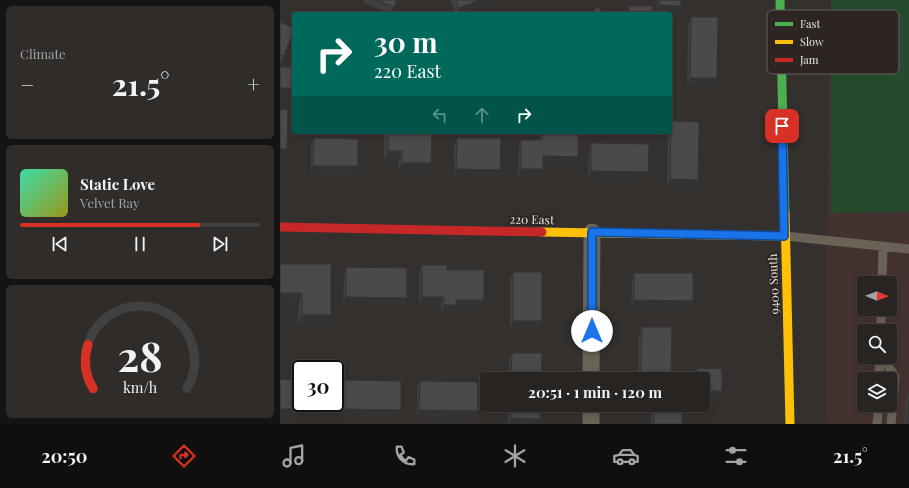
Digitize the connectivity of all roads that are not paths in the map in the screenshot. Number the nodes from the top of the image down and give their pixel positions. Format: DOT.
graph roads {
  1 [pos="780,0"];
  2 [pos="780,10"];
  3 [pos="781,74"];
  4 [pos="280,227"];
  5 [pos="592,232"];
  6 [pos="784,236"];
  7 [pos="883,246"];
  8 [pos="909,249"];
  9 [pos="882,276"];
  10 [pos="887,364"];
  11 [pos="591,372"];
  12 [pos="591,412"];
  13 [pos="878,412"];
  14 [pos="591,424"];
  15 [pos="790,424"];
  16 [pos="877,424"];
  17 [pos="891,424"];
  1 -- 2 [label="street, 9400 South"];
  3 -- 6 [label="street, 9400 South"];
  4 -- 5 [label="street, 220 East"];
  5 -- 6 [label="street, 220 East"];
  5 -- 11 [label="street"];
  6 -- 7 [label="lane"];
  6 -- 15 [label="street, 9400 South"];
  7 -- 8 [label="lane"];
  7 -- 9 [label="lane"];
  10 -- 17 [label="lane"];
  12 -- 14 [label="street"];
  13 -- 16 [label="lane"];
}
